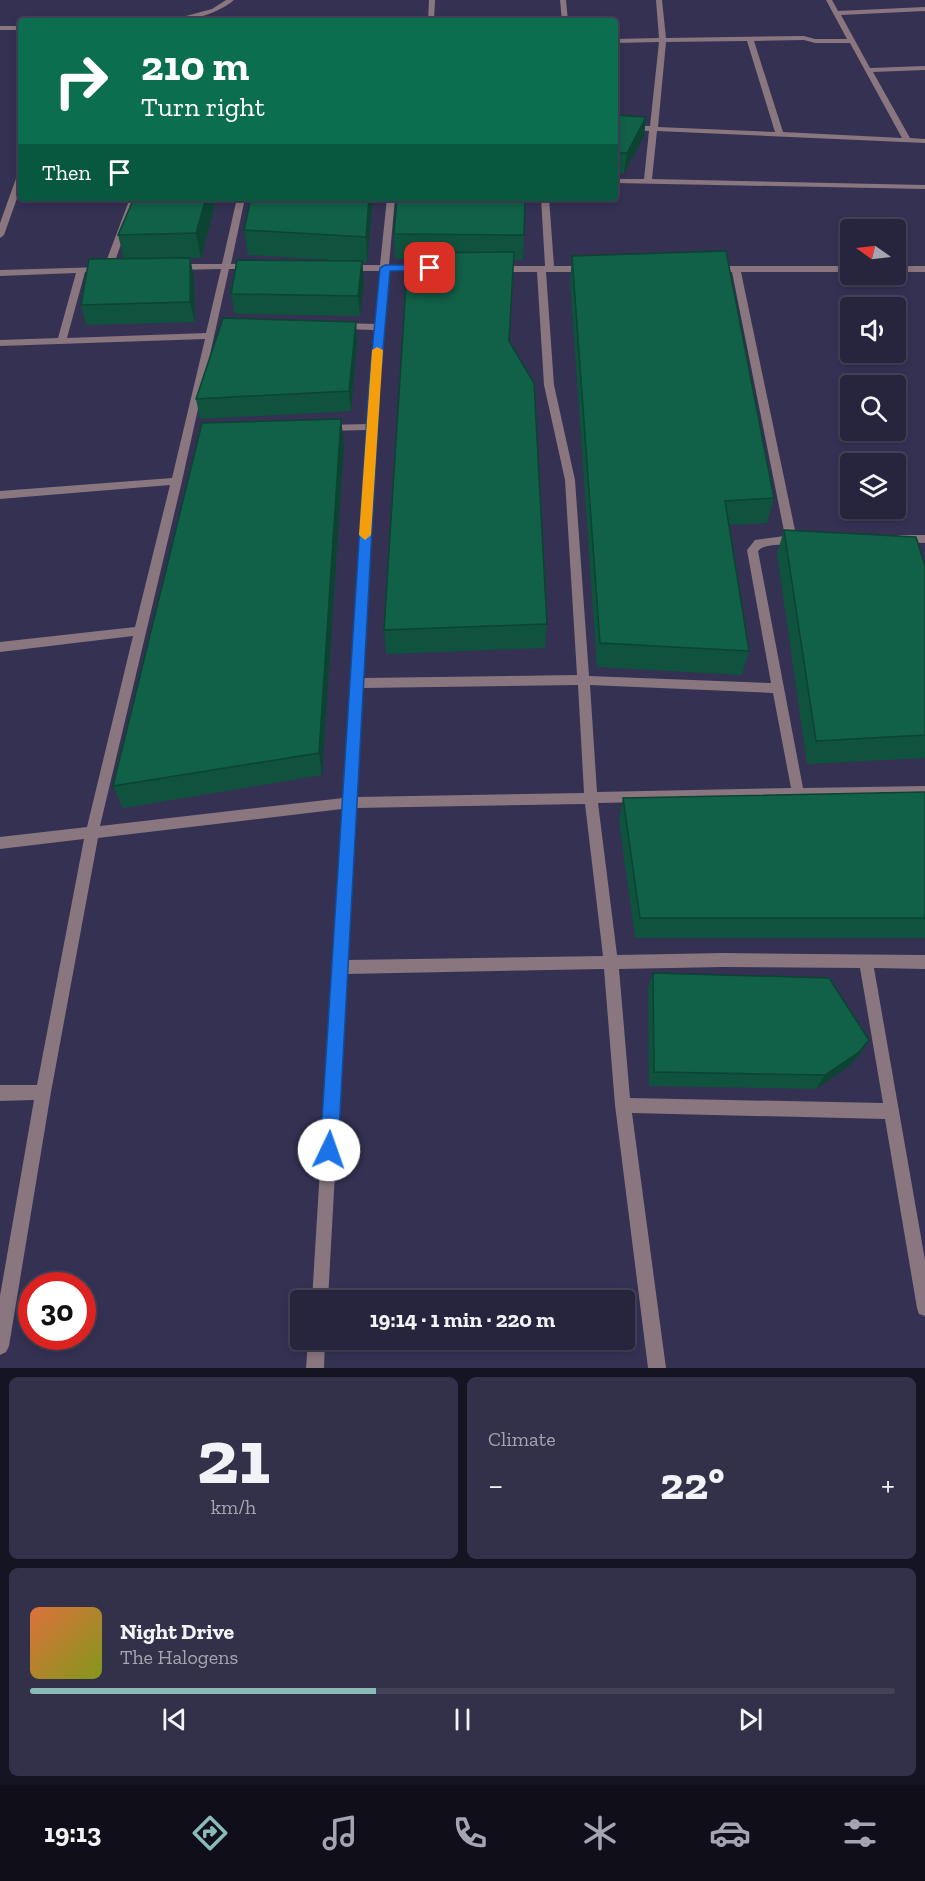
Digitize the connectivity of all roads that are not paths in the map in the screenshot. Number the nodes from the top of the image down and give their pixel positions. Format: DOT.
graph roads {
  1 [pos="231,0"];
  2 [pos="432,0"];
  3 [pos="562,0"];
  4 [pos="659,0"];
  5 [pos="830,0"];
  6 [pos="925,9"];
  7 [pos="214,10"];
  8 [pos="837,13"];
  9 [pos="182,18"];
  10 [pos="213,18"];
  11 [pos="431,18"];
  12 [pos="565,18"];
  13 [pos="0,28"];
  14 [pos="18,28"];
  15 [pos="750,40"];
  16 [pos="618,41"];
  17 [pos="853,41"];
  18 [pos="661,42"];
  19 [pos="925,68"];
  20 [pos="869,70"];
  21 [pos="618,128"];
  22 [pos="654,130"];
  23 [pos="780,134"];
  24 [pos="907,140"];
  25 [pos="925,141"];
  26 [pos="618,181"];
  27 [pos="648,182"];
  28 [pos="18,184"];
  29 [pos="925,186"];
  30 [pos="133,201"];
  31 [pos="241,201"];
  32 [pos="391,201"];
  33 [pos="545,201"];
  34 [pos="0,235"];
  35 [pos="226,266"];
  36 [pos="260,266"];
  37 [pos="167,267"];
  38 [pos="340,267"];
  39 [pos="385,268"];
  40 [pos="430,268"];
  41 [pos="108,269"];
  42 [pos="119,269"];
  43 [pos="485,269"];
  44 [pos="546,269"];
  45 [pos="597,269"];
  46 [pos="701,269"];
  47 [pos="736,269"];
  48 [pos="840,269"];
  49 [pos="906,269"];
  50 [pos="925,269"];
  51 [pos="81,270"];
  52 [pos="0,273"];
  53 [pos="332,326"];
  54 [pos="379,327"];
  55 [pos="216,329"];
  56 [pos="62,341"];
  57 [pos="0,342"];
  58 [pos="371,427"];
  59 [pos="314,429"];
  60 [pos="177,481"];
  61 [pos="0,495"];
  62 [pos="791,539"];
  63 [pos="814,539"];
  64 [pos="892,539"];
  65 [pos="925,539"];
  66 [pos="141,632"];
  67 [pos="0,647"];
  68 [pos="583,680"];
  69 [pos="357,683"];
  70 [pos="778,688"];
  71 [pos="925,791"];
  72 [pos="798,793"];
  73 [pos="591,798"];
  74 [pos="350,803"];
  75 [pos="92,832"];
  76 [pos="0,843"];
  77 [pos="866,961"];
  78 [pos="611,962"];
  79 [pos="925,962"];
  80 [pos="340,967"];
  81 [pos="43,1092"];
  82 [pos="0,1093"];
  83 [pos="623,1105"];
  84 [pos="891,1111"];
  85 [pos="321,1290"];
  86 [pos="925,1308"];
  87 [pos="0,1346"];
  88 [pos="316,1350"];
  89 [pos="315,1368"];
  90 [pos="657,1368"];
  1 -- 7 [label="street"];
  2 -- 11 [label="street"];
  3 -- 12 [label="street"];
  4 -- 18 [label="street"];
  5 -- 8 [label="street"];
  6 -- 8 [label="street"];
  7 -- 9 [label="street"];
  7 -- 10 [label="street"];
  8 -- 17 [label="street"];
  13 -- 14 [label="street"];
  15 -- 17 [label="street"];
  15 -- 18 [label="street"];
  15 -- 23 [label="street"];
  16 -- 18 [label="street"];
  17 -- 20 [label="street"];
  18 -- 22 [label="street"];
  19 -- 20 [label="street"];
  20 -- 24 [label="street"];
  21 -- 22 [label="street"];
  22 -- 23 [label="street"];
  22 -- 27 [label="street"];
  23 -- 24 [label="street"];
  24 -- 25 [label="street"];
  26 -- 27 [label="street"];
  27 -- 29 [label="street"];
  28 -- 34 [label="street"];
  30 -- 41 [label="street"];
  31 -- 35 [label="street"];
  32 -- 39 [label="street"];
  33 -- 44 [label="street"];
  35 -- 36 [label="street"];
  35 -- 37 [label="street"];
  35 -- 55 [label="street"];
  38 -- 39 [label="street"];
  39 -- 40 [label="street"];
  39 -- 54 [label="street"];
  41 -- 42 [label="street"];
  41 -- 51 [label="street"];
  43 -- 44 [label="street"];
  44 -- 45 [label="street"];
  44 -- 68 [label="street"];
  46 -- 47 [label="street"];
  47 -- 48 [label="street"];
  47 -- 62 [label="street"];
  49 -- 50 [label="street"];
  51 -- 52 [label="street"];
  51 -- 56 [label="street"];
  53 -- 54 [label="street"];
  54 -- 58 [label="street"];
  55 -- 56 [label="street"];
  55 -- 60 [label="street"];
  56 -- 57 [label="street"];
  58 -- 59 [label="street"];
  58 -- 69 [label="street"];
  60 -- 61 [label="street"];
  60 -- 66 [label="street"];
  62 -- 63 [label="street"];
  62 -- 70 [label="street"];
  64 -- 65 [label="street"];
  66 -- 67 [label="street"];
  66 -- 75 [label="street"];
  68 -- 69 [label="street"];
  68 -- 70 [label="street"];
  68 -- 73 [label="street"];
  69 -- 74 [label="street"];
  70 -- 72 [label="street"];
  71 -- 72 [label="street"];
  72 -- 73 [label="street"];
  73 -- 74 [label="street"];
  73 -- 78 [label="street"];
  74 -- 75 [label="street"];
  74 -- 80 [label="street"];
  75 -- 76 [label="street"];
  75 -- 81 [label="street"];
  77 -- 78 [label="street"];
  77 -- 79 [label="street"];
  77 -- 84 [label="street"];
  78 -- 80 [label="street"];
  78 -- 83 [label="street"];
  80 -- 85 [label="street"];
  81 -- 82 [label="street"];
  81 -- 87 [label="street"];
  83 -- 84 [label="street"];
  83 -- 90 [label="street"];
  84 -- 86 [label="street"];
  88 -- 89 [label="street"];
}
